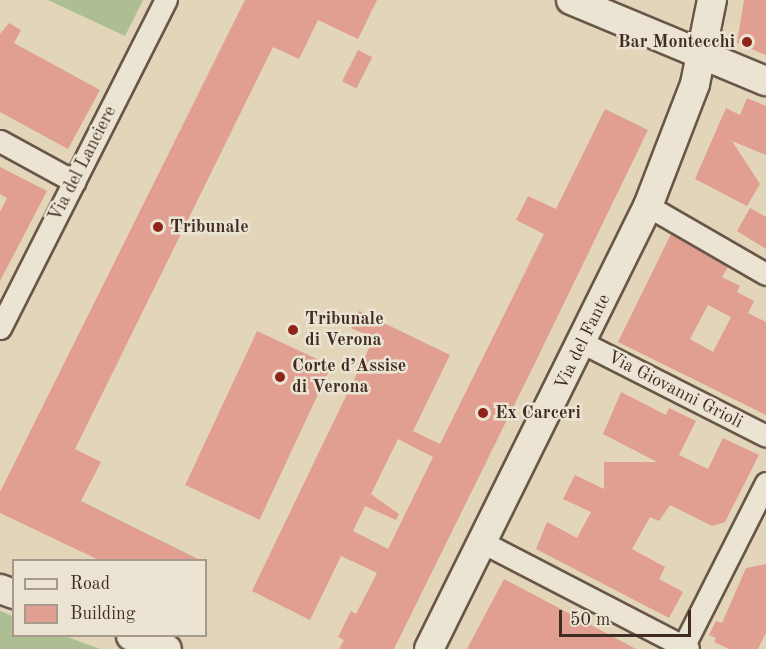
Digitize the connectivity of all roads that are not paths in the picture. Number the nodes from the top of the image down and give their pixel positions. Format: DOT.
graph roads {
  1 [pos="166,0"];
  2 [pos="571,0"];
  3 [pos="712,0"];
  4 [pos="701,57"];
  5 [pos="766,81"];
  6 [pos="0,141"];
  7 [pos="75,182"];
  8 [pos="648,206"];
  9 [pos="766,274"];
  10 [pos="0,327"];
  11 [pos="583,343"];
  12 [pos="766,436"];
  13 [pos="766,483"];
  14 [pos="482,542"];
  15 [pos="445,619"];
  16 [pos="133,637"];
  17 [pos="684,648"];
  18 [pos="167,649"];
  19 [pos="429,649"];
  20 [pos="435,649"];
  1 -- 7 [label="street, Via del Lanciere"];
  2 -- 4 [label="street"];
  3 -- 4 [label="street, Via del Fante"];
  4 -- 5 [label="street"];
  4 -- 8 [label="street, Via del Fante"];
  6 -- 7 [label="street"];
  7 -- 10 [label="street, Via del Lanciere"];
  8 -- 9 [label="street"];
  8 -- 11 [label="street, Via del Fante"];
  11 -- 12 [label="street, Via Giovanni Grioli"];
  11 -- 14 [label="street, Via del Fante"];
  13 -- 17 [label="street"];
  14 -- 15 [label="street, Via del Fante"];
  14 -- 17 [label="street"];
  15 -- 19 [label="street, Via del Fante"];
  15 -- 20 [label="street, Via del Fante"];
  16 -- 18 [label="street"];
}
